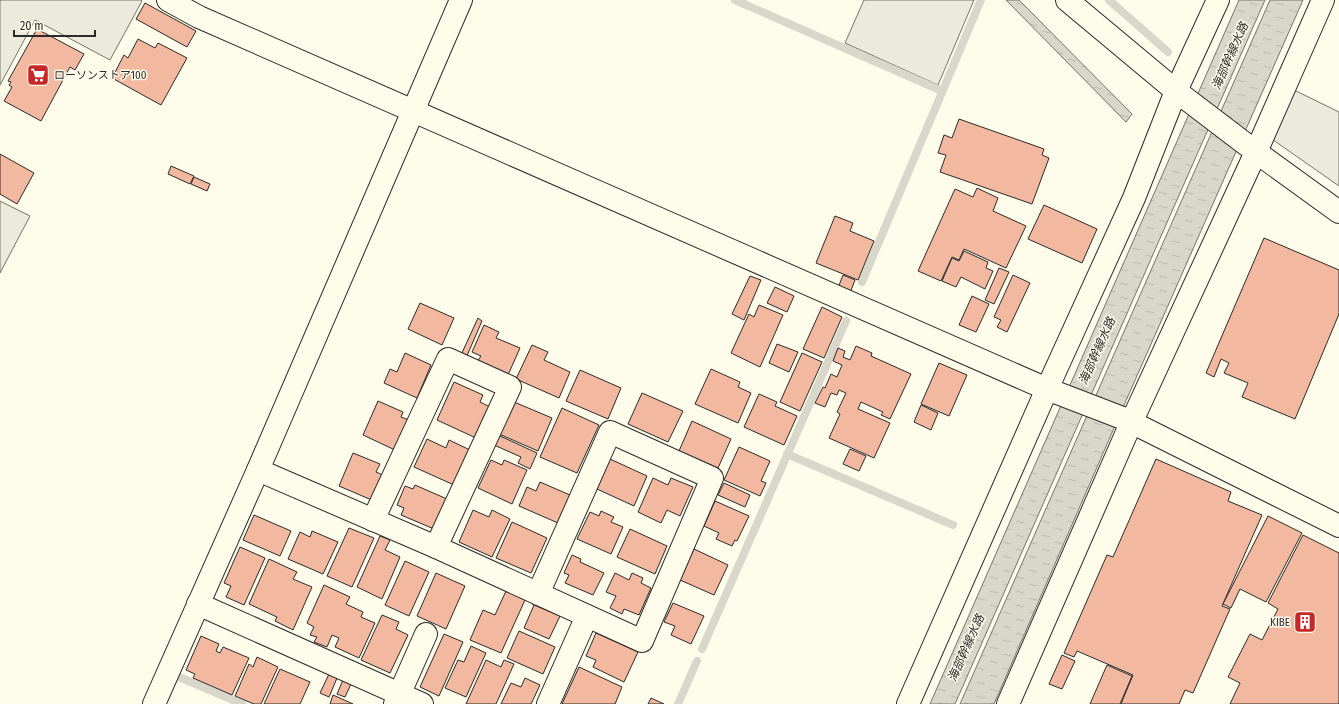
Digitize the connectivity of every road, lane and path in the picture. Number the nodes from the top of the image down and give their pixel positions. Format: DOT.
graph roads {
  1 [pos="168,0"];
  2 [pos="461,0"];
  3 [pos="1067,0"];
  4 [pos="1218,0"];
  5 [pos="1323,0"];
  6 [pos="1181,95"];
  7 [pos="413,111"];
  8 [pos="1256,152"];
  9 [pos="1339,212"];
  10 [pos="1052,391"];
  11 [pos="1128,421"];
  12 [pos="258,470"];
  13 [pos="373,520"];
  14 [pos="1339,526"];
  15 [pos="436,547"];
  16 [pos="538,594"];
  17 [pos="198,604"];
  18 [pos="587,616"];
  19 [pos="426,634"];
  20 [pos="397,699"];
  21 [pos="154,704"];
  22 [pos="422,704"];
  23 [pos="548,704"];
  24 [pos="908,704"];
  25 [pos="1008,704"];
  1 -- 7 [label="street"];
  2 -- 7 [label="street"];
  3 -- 6 [label="street"];
  4 -- 6 [label="street"];
  5 -- 8 [label="street"];
  6 -- 8 [label="street"];
  6 -- 10 [label="street"];
  7 -- 10 [label="street"];
  7 -- 12 [label="street"];
  8 -- 9 [label="street"];
  8 -- 11 [label="street"];
  10 -- 11 [label="street"];
  10 -- 24 [label="street"];
  11 -- 14 [label="street"];
  11 -- 25 [label="street"];
  12 -- 13 [label="street"];
  12 -- 17 [label="street"];
  13 -- 15 [label="street"];
  13 -- 15 [label="street"];
  15 -- 16 [label="street"];
  16 -- 18 [label="street"];
  16 -- 18 [label="street"];
  17 -- 20 [label="street"];
  17 -- 21 [label="street"];
  18 -- 23 [label="street"];
  19 -- 20 [label="street"];
  20 -- 22 [label="street"];
}
